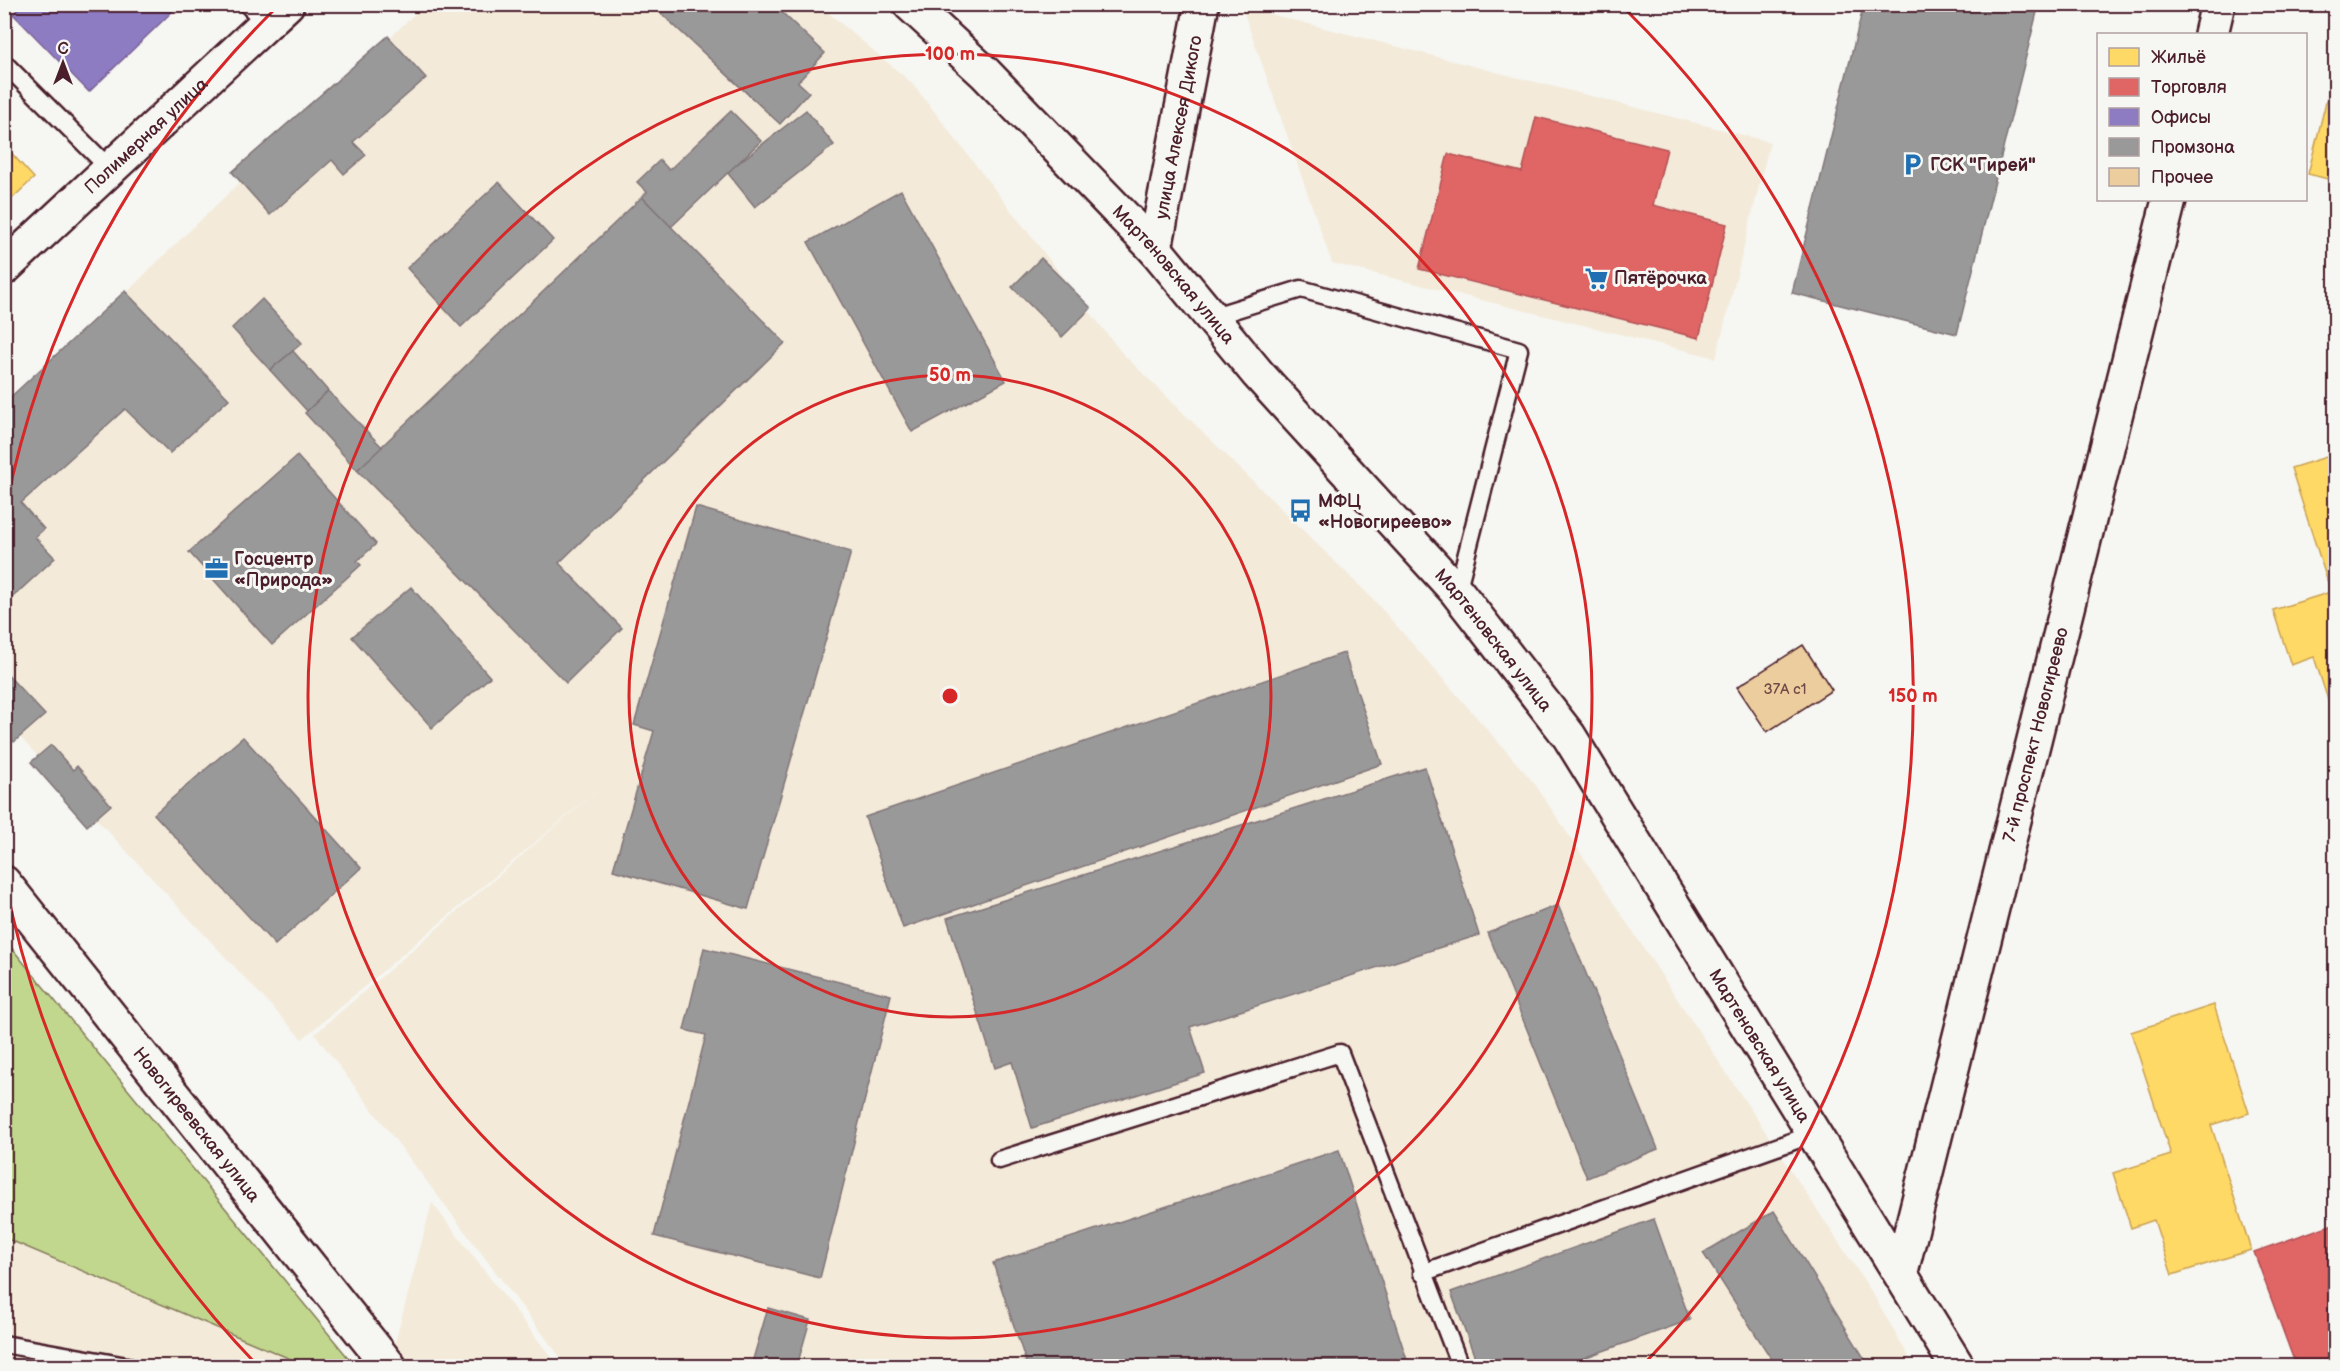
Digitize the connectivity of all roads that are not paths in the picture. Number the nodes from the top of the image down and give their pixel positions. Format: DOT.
graph roads {
  1 [pos="910,4"];
  2 [pos="1202,4"];
  3 [pos="2218,4"];
  4 [pos="267,11"];
  5 [pos="2211,33"];
  6 [pos="4,63"];
  7 [pos="111,170"];
  8 [pos="2169,201"];
  9 [pos="1155,249"];
  10 [pos="4,268"];
  11 [pos="1211,317"];
  12 [pos="1457,592"];
  13 [pos="4,883"];
  14 [pos="1815,1133"];
  15 [pos="999,1160"];
  16 [pos="1901,1272"];
  17 [pos="1422,1273"];
  18 [pos="4,1344"];
  19 [pos="127,1366"];
  20 [pos="389,1366"];
  21 [pos="1460,1366"];
  22 [pos="1958,1366"];
  1 -- 9 [label="street, Мартеновская улица"];
  2 -- 9 [label="street, улица Алексея Дикого"];
  3 -- 5 [label="street"];
  4 -- 7 [label="street, Полимерная улица"];
  6 -- 7 [label="lane"];
  7 -- 10 [label="street, Полимерная улица"];
  8 -- 16 [label="street, 7-й проспект Новогиреево"];
  9 -- 11 [label="street, Мартеновская улица"];
  11 -- 12 [label="street, Мартеновская улица"];
  11 -- 12 [label="lane"];
  12 -- 14 [label="street, Мартеновская улица"];
  13 -- 20 [label="street, Новогиреевская улица"];
  14 -- 16 [label="street, Мартеновская улица"];
  14 -- 17 [label="lane"];
  15 -- 17 [label="lane"];
  16 -- 22 [label="street, Мартеновская улица"];
  17 -- 21 [label="lane"];
  18 -- 19 [label="lane"];
}
